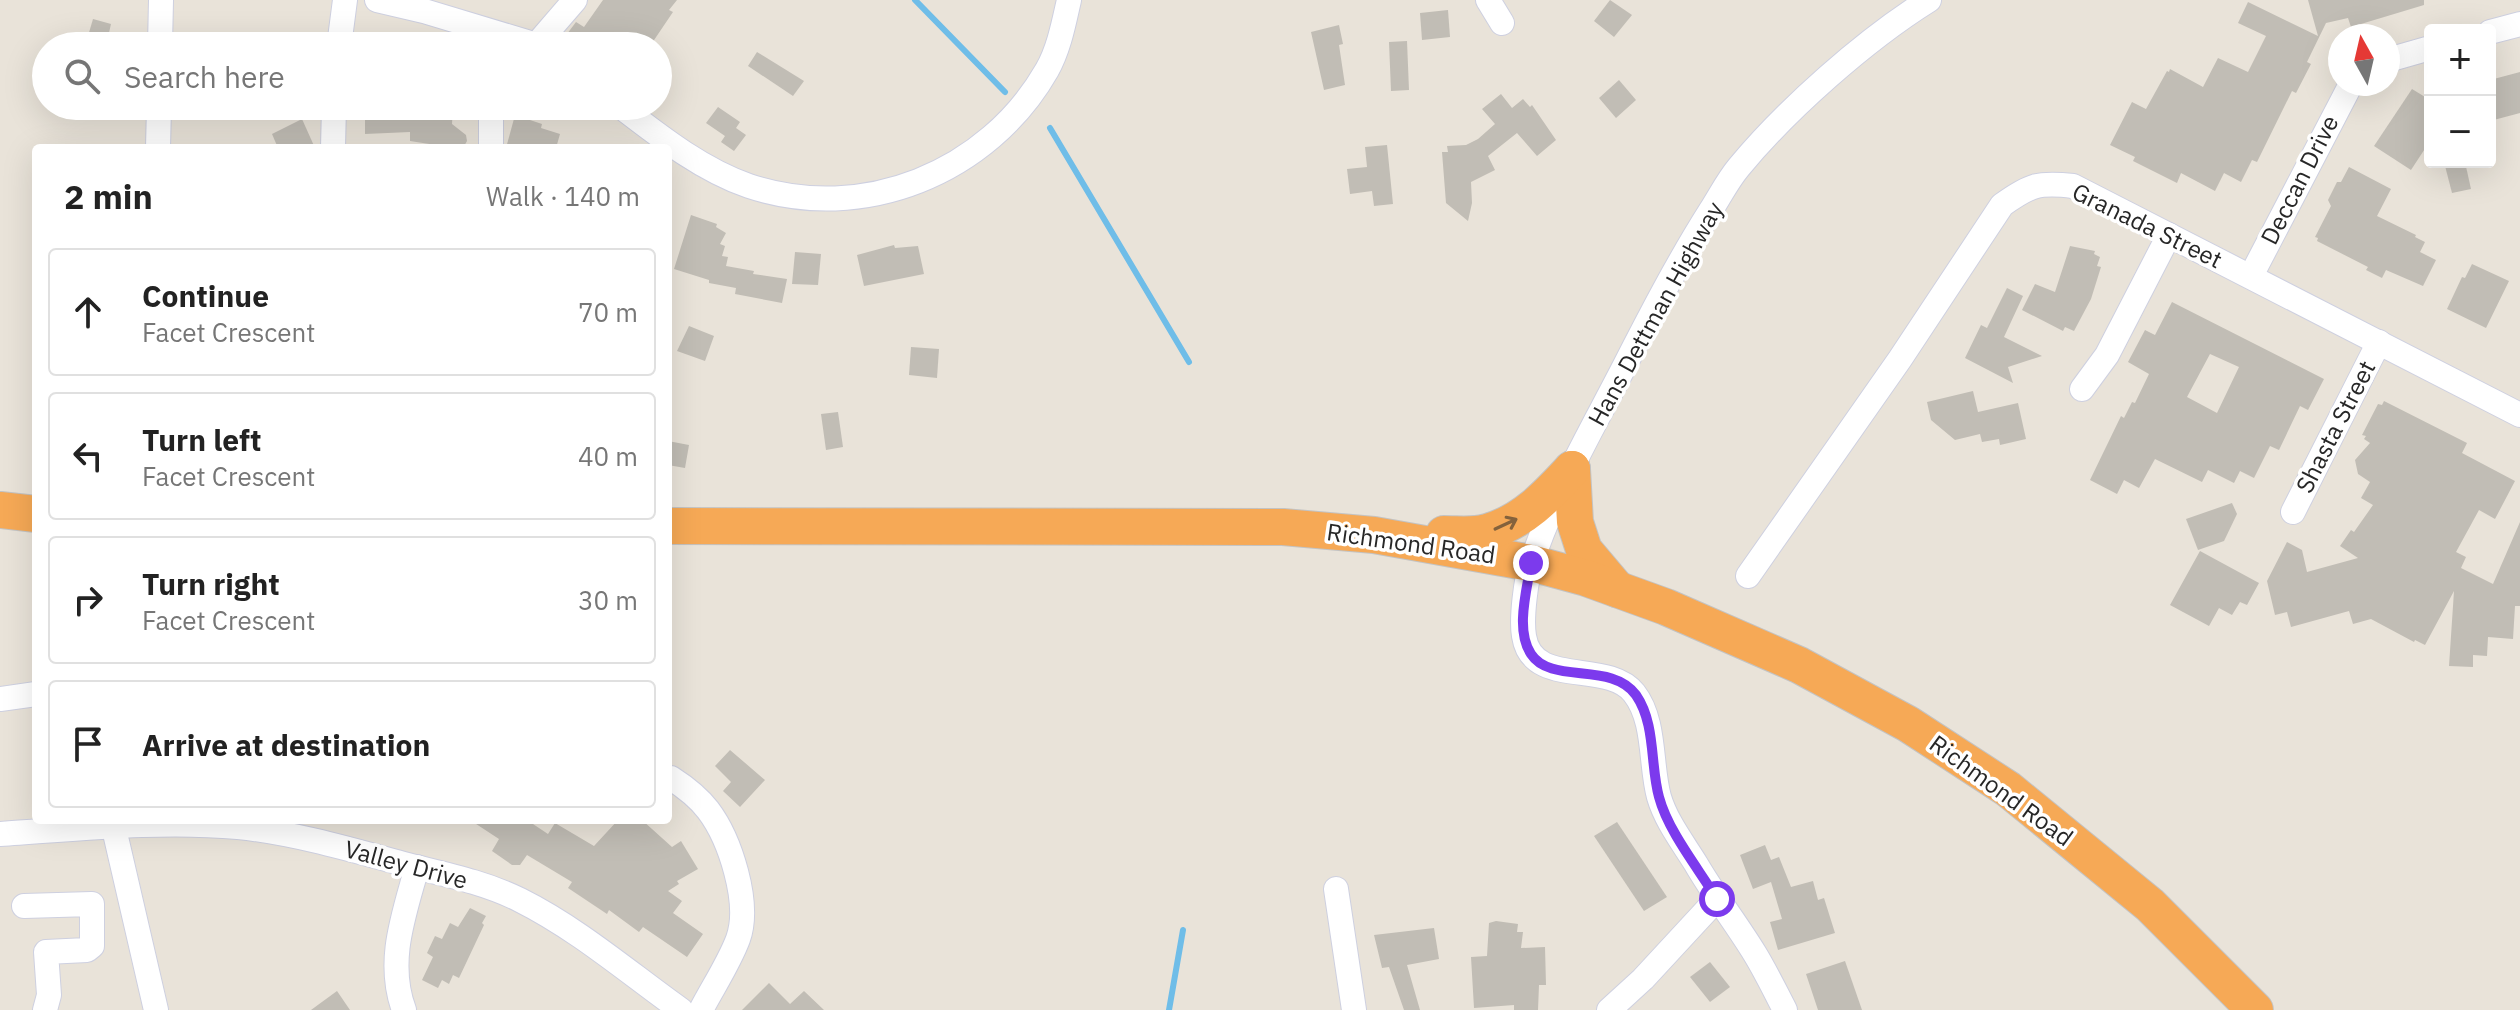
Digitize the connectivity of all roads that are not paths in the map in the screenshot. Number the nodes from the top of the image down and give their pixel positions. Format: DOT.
graph roads {
  1 [pos="161,0"];
  2 [pos="345,0"];
  3 [pos="377,0"];
  4 [pos="575,0"];
  5 [pos="1488,0"];
  6 [pos="1929,0"];
  7 [pos="1063,3"];
  8 [pos="1502,23"];
  9 [pos="2520,24"];
  10 [pos="2496,30"];
  11 [pos="160,32"];
  12 [pos="341,32"];
  13 [pos="482,32"];
  14 [pos="549,32"];
  15 [pos="2424,50"];
  16 [pos="2400,57"];
  17 [pos="2345,96"];
  18 [pos="159,120"];
  19 [pos="334,120"];
  20 [pos="491,120"];
  21 [pos="637,120"];
  22 [pos="158,144"];
  23 [pos="333,144"];
  24 [pos="491,144"];
  25 [pos="667,144"];
  26 [pos="672,147"];
  27 [pos="2169,235"];
  28 [pos="2251,276"];
  29 [pos="2379,342"];
  30 [pos="2082,389"];
  31 [pos="2520,415"];
  32 [pos="1572,469"];
  33 [pos="0,510"];
  34 [pos="2293,512"];
  35 [pos="32,514"];
  36 [pos="672,526"];
  37 [pos="1374,535"];
  38 [pos="1531,563"];
  39 [pos="1748,576"];
  40 [pos="1617,589"];
  41 [pos="32,695"];
  42 [pos="0,699"];
  43 [pos="672,779"];
  44 [pos="102,824"];
  45 [pos="112,824"];
  46 [pos="143,824"];
  47 [pos="0,834"];
  48 [pos="417,867"];
  49 [pos="1336,889"];
  50 [pos="1717,899"];
  51 [pos="24,906"];
  52 [pos="45,1010"];
  53 [pos="156,1010"];
  54 [pos="404,1010"];
  55 [pos="681,1010"];
  56 [pos="701,1010"];
  57 [pos="1354,1010"];
  58 [pos="1609,1010"];
  59 [pos="1785,1010"];
  60 [pos="2255,1010"];
  1 -- 11 [label="street"];
  2 -- 12 [label="street"];
  3 -- 13 [label="street"];
  4 -- 14 [label="street"];
  5 -- 8 [label="street"];
  6 -- 32 [label="street, Hans Dettman Highway"];
  7 -- 26 [label="street"];
  9 -- 10 [label="street"];
  15 -- 16 [label="street"];
  17 -- 28 [label="street, Deccan Drive"];
  18 -- 22 [label="street"];
  19 -- 23 [label="street"];
  20 -- 24 [label="street"];
  21 -- 25 [label="street"];
  27 -- 28 [label="street, Granada Street"];
  27 -- 30 [label="street"];
  27 -- 39 [label="street, Granada Street"];
  28 -- 29 [label="street, Granada Street"];
  29 -- 31 [label="street, Granada Street"];
  29 -- 34 [label="street, Shasta Street"];
  37 -- 32 [label="highway, one-way"];
  32 -- 38 [label="street, Hans Dettman Highway"];
  32 -- 40 [label="highway"];
  33 -- 35 [label="highway"];
  36 -- 37 [label="highway, Richmond Road"];
  37 -- 38 [label="highway, Richmond Road"];
  38 -- 40 [label="highway, Richmond Road"];
  38 -- 50 [label="street, Hans Dettman Highway"];
  40 -- 60 [label="highway, Richmond Road"];
  41 -- 42 [label="street"];
  43 -- 56 [label="street"];
  44 -- 47 [label="street, Valley Drive"];
  45 -- 53 [label="street"];
  46 -- 48 [label="street, Valley Drive"];
  48 -- 54 [label="street"];
  48 -- 55 [label="street, Valley Drive"];
  49 -- 57 [label="street"];
  50 -- 58 [label="street"];
  50 -- 59 [label="street, Hans Dettman Highway"];
  51 -- 52 [label="street"];
}
